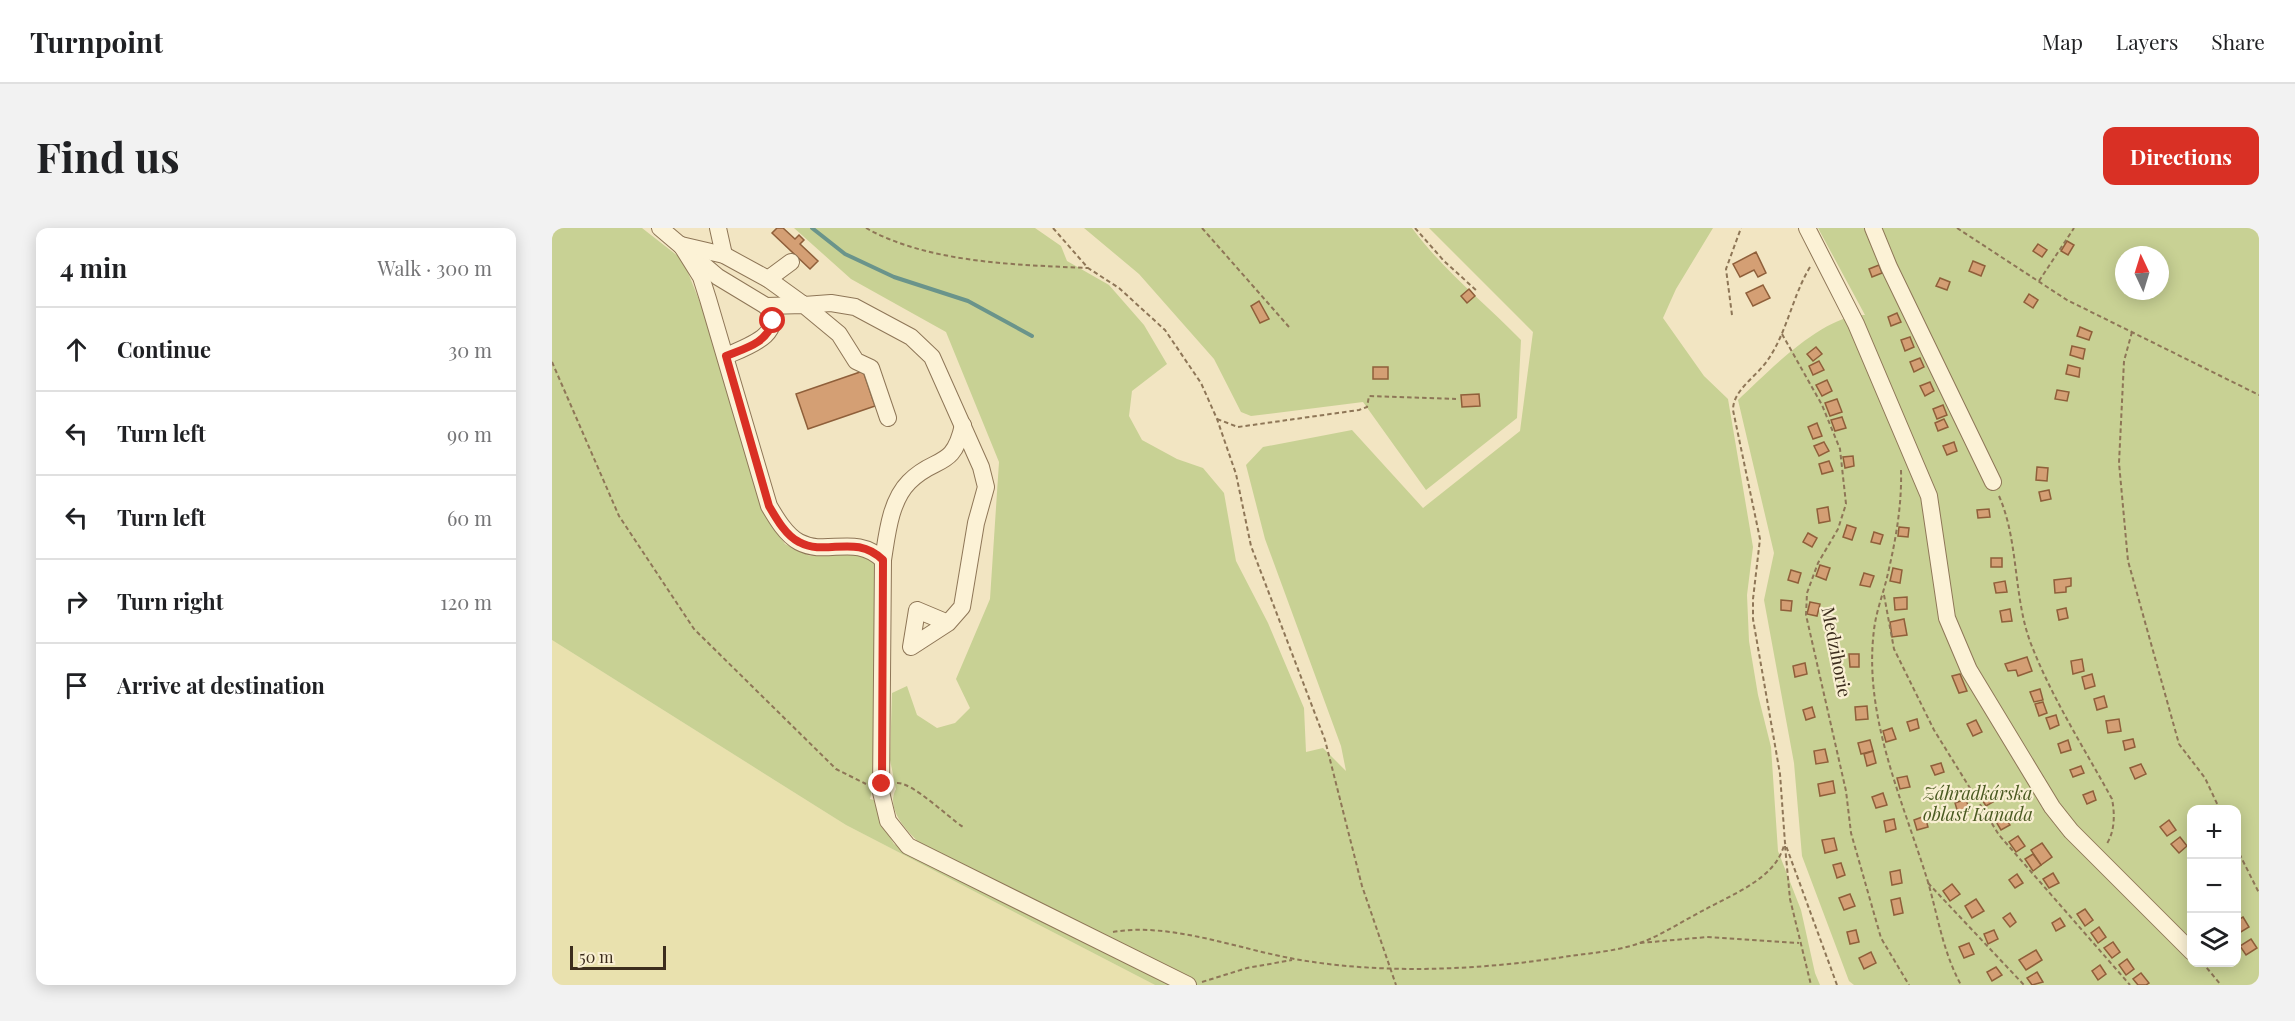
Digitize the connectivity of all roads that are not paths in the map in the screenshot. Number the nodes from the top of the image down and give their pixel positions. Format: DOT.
graph roads {
  1 [pos="660,228"];
  2 [pos="718,228"];
  3 [pos="1807,228"];
  4 [pos="1873,228"];
  5 [pos="681,245"];
  6 [pos="724,255"];
  7 [pos="791,262"];
  8 [pos="768,279"];
  9 [pos="804,305"];
  10 [pos="766,306"];
  11 [pos="726,356"];
  12 [pos="888,418"];
  13 [pos="963,425"];
  14 [pos="1993,482"];
  15 [pos="883,560"];
  16 [pos="948,623"];
  17 [pos="2187,947"];
  18 [pos="1188,985"];
  1 -- 5 [label="street"];
  2 -- 6 [label="street"];
  3 -- 17 [label="street"];
  4 -- 14 [label="street"];
  5 -- 6 [label="street"];
  5 -- 10 [label="street"];
  5 -- 11 [label="street"];
  6 -- 8 [label="street"];
  7 -- 8 [label="street"];
  8 -- 9 [label="street"];
  9 -- 10 [label="street"];
  9 -- 12 [label="street"];
  9 -- 13 [label="street"];
  10 -- 11 [label="street"];
  11 -- 15 [label="street"];
  13 -- 15 [label="street"];
  13 -- 16 [label="street"];
  15 -- 18 [label="street"];
}
